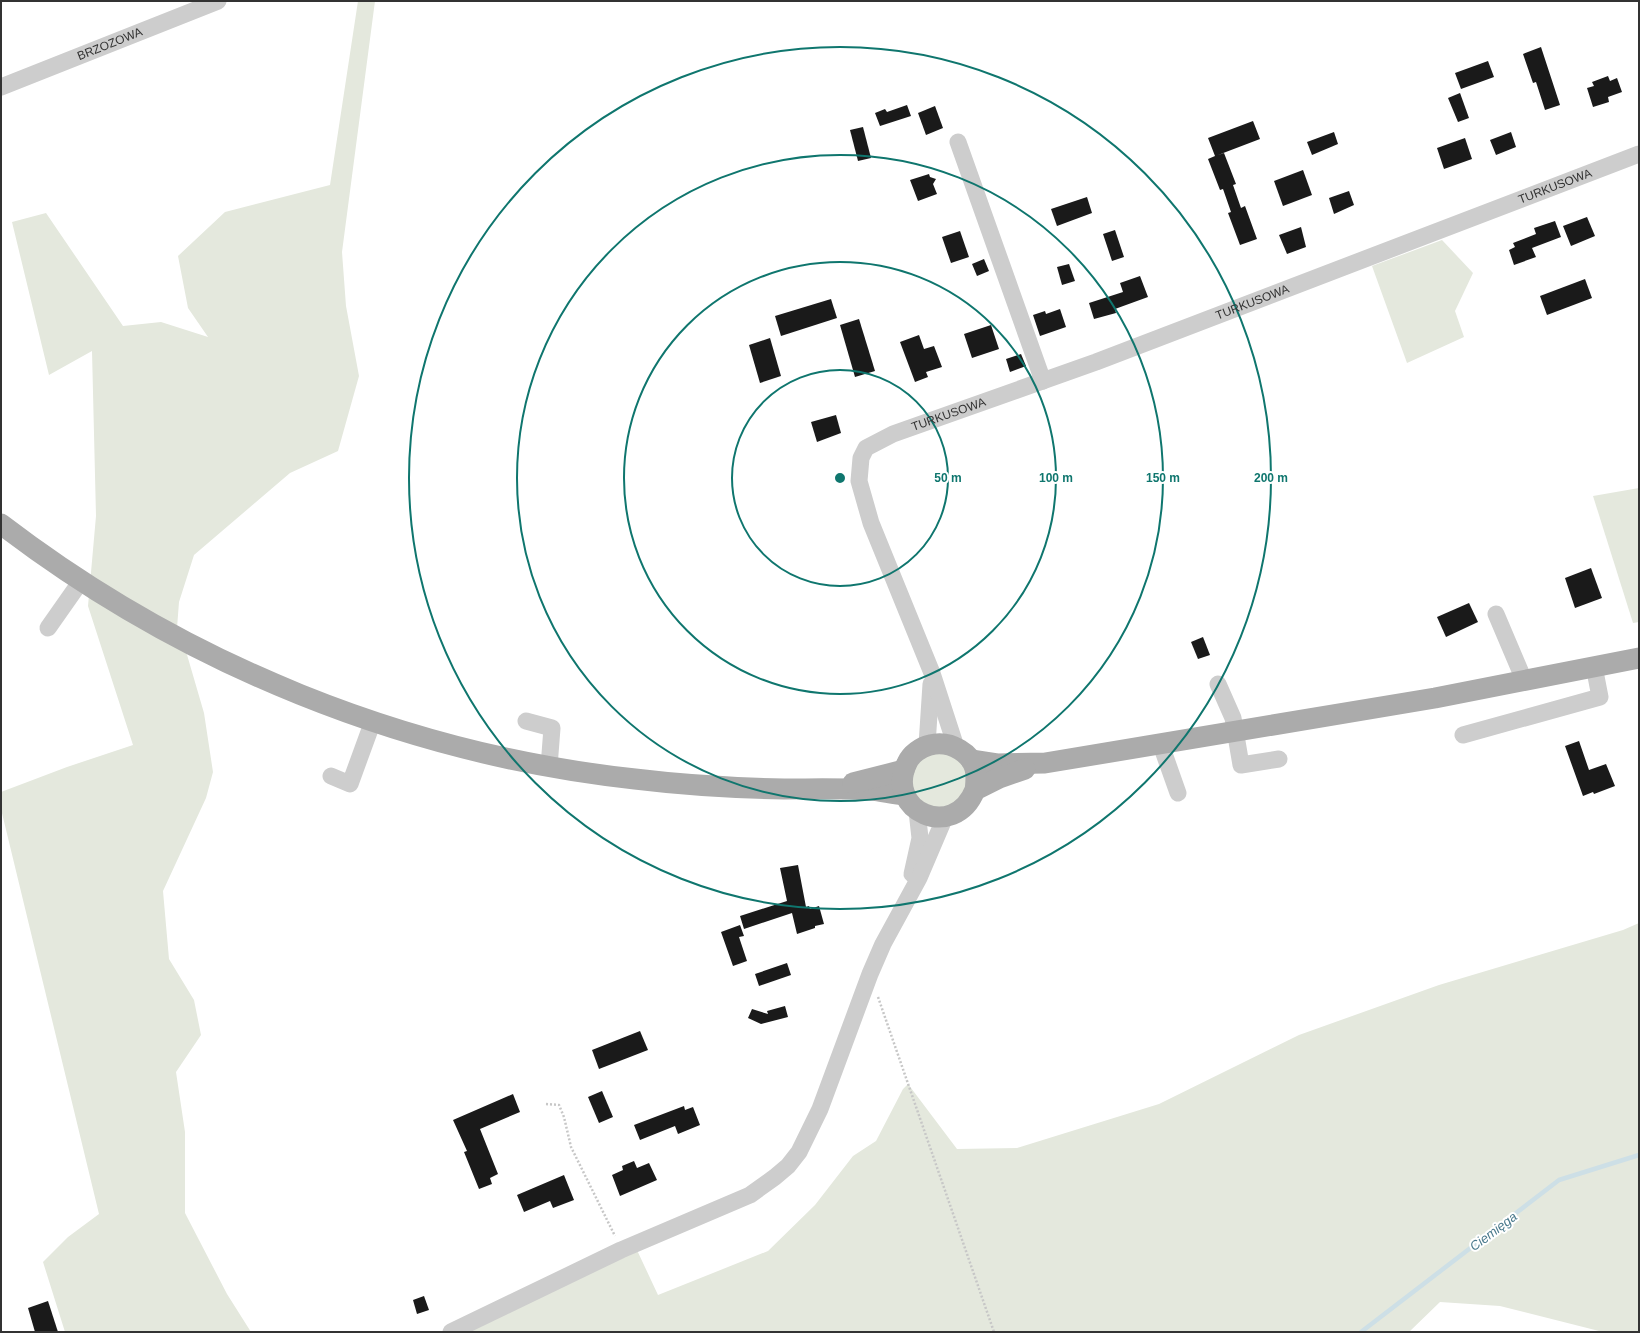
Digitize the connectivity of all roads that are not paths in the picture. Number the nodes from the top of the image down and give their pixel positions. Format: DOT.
graph roads {
  1 [pos="218,1"];
  2 [pos="1,87"];
  3 [pos="958,142"];
  4 [pos="1639,154"];
  5 [pos="1043,381"];
  6 [pos="1,524"];
  7 [pos="81,581"];
  8 [pos="1496,614"];
  9 [pos="48,628"];
  10 [pos="1639,658"];
  11 [pos="1594,666"];
  12 [pos="932,673"];
  13 [pos="1524,680"];
  14 [pos="1218,684"];
  15 [pos="373,721"];
  16 [pos="526,721"];
  17 [pos="1235,732"];
  18 [pos="1463,735"];
  19 [pos="927,745"];
  20 [pos="1161,745"];
  21 [pos="963,754"];
  22 [pos="1279,759"];
  23 [pos="1045,763"];
  24 [pos="549,767"];
  25 [pos="904,770"];
  26 [pos="331,776"];
  27 [pos="830,788"];
  28 [pos="975,790"];
  29 [pos="1178,794"];
  30 [pos="911,803"];
  31 [pos="944,817"];
  32 [pos="903,907"];
  33 [pos="451,1332"];
  1 -- 2 [label="street, BRZOZOWA"];
  3 -- 5 [label="street"];
  4 -- 5 [label="street, TURKUSOWA"];
  5 -- 12 [label="street, TURKUSOWA"];
  6 -- 7 [label="main road"];
  7 -- 9 [label="street"];
  7 -- 15 [label="main road"];
  8 -- 13 [label="street"];
  10 -- 11 [label="main road"];
  11 -- 13 [label="main road"];
  11 -- 18 [label="street"];
  12 -- 19 [label="street"];
  12 -- 21 [label="street"];
  13 -- 17 [label="main road"];
  14 -- 17 [label="street"];
  15 -- 24 [label="main road"];
  15 -- 26 [label="street"];
  16 -- 24 [label="street"];
  17 -- 20 [label="main road"];
  17 -- 22 [label="street"];
  19 -- 21 [label="main road"];
  19 -- 25 [label="main road"];
  20 -- 23 [label="main road"];
  20 -- 29 [label="street"];
  21 -- 23 [label="main road"];
  21 -- 28 [label="main road"];
  23 -- 28 [label="main road"];
  24 -- 27 [label="main road"];
  25 -- 27 [label="main road"];
  25 -- 30 [label="main road"];
  27 -- 30 [label="main road"];
  28 -- 31 [label="main road"];
  30 -- 31 [label="main road"];
  30 -- 32 [label="street"];
  31 -- 32 [label="street"];
  32 -- 33 [label="street"];
}
